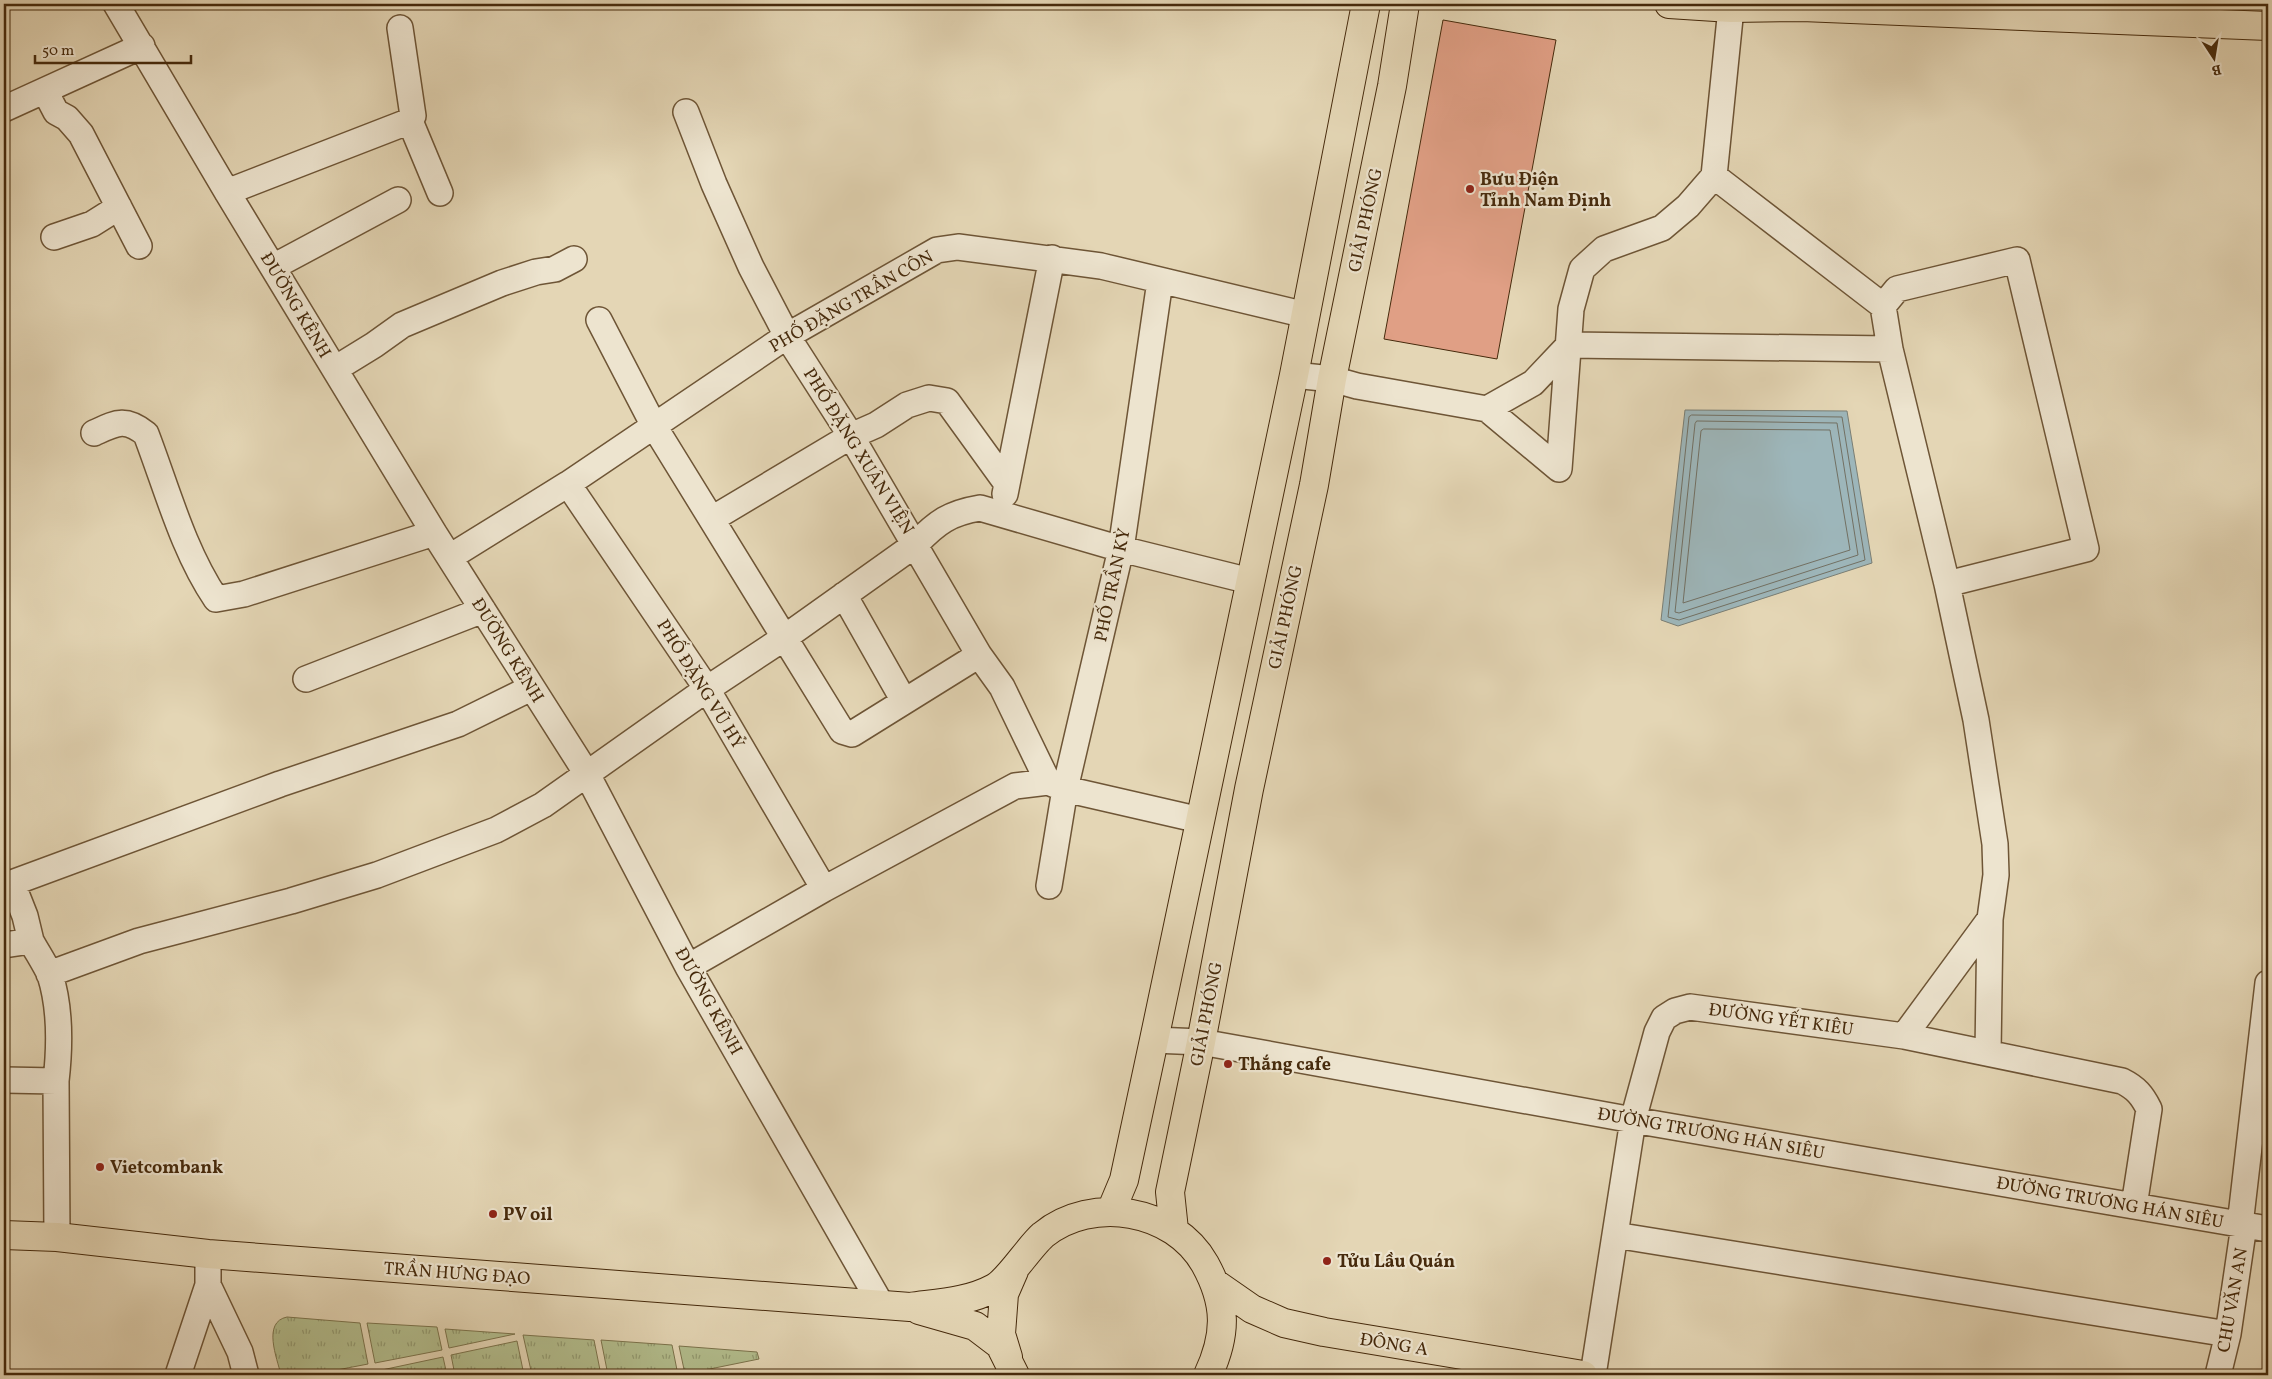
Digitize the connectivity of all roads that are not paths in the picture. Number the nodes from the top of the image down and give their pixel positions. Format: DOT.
graph roads {
  1 [pos="116,4"];
  2 [pos="1366,4"];
  3 [pos="1405,4"];
  4 [pos="1669,4"];
  5 [pos="1731,8"];
  6 [pos="2268,26"];
  7 [pos="400,28"];
  8 [pos="142,46"];
  9 [pos="45,91"];
  10 [pos="4,109"];
  11 [pos="686,112"];
  12 [pos="410,121"];
  13 [pos="1714,176"];
  14 [pos="227,192"];
  15 [pos="440,193"];
  16 [pos="398,200"];
  17 [pos="119,207"];
  18 [pos="54,237"];
  19 [pos="140,246"];
  20 [pos="1052,258"];
  21 [pos="574,259"];
  22 [pos="273,267"];
  23 [pos="1160,281"];
  24 [pos="1883,306"];
  25 [pos="1306,315"];
  26 [pos="599,320"];
  27 [pos="787,336"];
  28 [pos="1569,345"];
  29 [pos="1890,349"];
  30 [pos="335,369"];
  31 [pos="1294,374"];
  32 [pos="1332,379"];
  33 [pos="1487,409"];
  34 [pos="654,426"];
  35 [pos="94,433"];
  36 [pos="852,436"];
  37 [pos="568,484"];
  38 [pos="1007,484"];
  39 [pos="1002,514"];
  40 [pos="712,519"];
  41 [pos="434,533"];
  42 [pos="916,544"];
  43 [pos="1122,549"];
  44 [pos="450,557"];
  45 [pos="1250,581"];
  46 [pos="1947,584"];
  47 [pos="844,595"];
  48 [pos="484,610"];
  49 [pos="784,638"];
  50 [pos="979,654"];
  51 [pos="306,679"];
  52 [pos="532,688"];
  53 [pos="707,688"];
  54 [pos="904,701"];
  55 [pos="587,774"];
  56 [pos="1056,785"];
  57 [pos="1200,820"];
  58 [pos="8,875"];
  59 [pos="1049,886"];
  60 [pos="824,889"];
  61 [pos="1990,920"];
  62 [pos="30,941"];
  63 [pos="4,945"];
  64 [pos="688,967"];
  65 [pos="49,974"];
  66 [pos="2268,983"];
  67 [pos="1904,1036"];
  68 [pos="1154,1040"];
  69 [pos="1201,1042"];
  70 [pos="1988,1053"];
  71 [pos="4,1080"];
  72 [pos="56,1080"];
  73 [pos="1633,1120"];
  74 [pos="2134,1206"];
  75 [pos="1111,1211"];
  76 [pos="2242,1225"];
  77 [pos="2268,1229"];
  78 [pos="1174,1230"];
  79 [pos="4,1235"];
  80 [pos="1615,1236"];
  81 [pos="57,1237"];
  82 [pos="208,1254"];
  83 [pos="1019,1260"];
  84 [pos="1216,1284"];
  85 [pos="208,1285"];
  86 [pos="882,1306"];
  87 [pos="910,1307"];
  88 [pos="2228,1334"];
  89 [pos="1013,1374"];
  90 [pos="178,1375"];
  91 [pos="246,1375"];
  92 [pos="1208,1375"];
  93 [pos="1583,1375"];
  94 [pos="1593,1375"];
  95 [pos="2218,1375"];
  1 -- 8 [label="street, ĐƯỜNG KÊNH"];
  2 -- 25 [label="main road"];
  3 -- 32 [label="main road, GIẢI PHÓNG"];
  4 -- 5 [label="main road"];
  5 -- 6 [label="main road"];
  5 -- 13 [label="street"];
  7 -- 12 [label="street"];
  8 -- 9 [label="street"];
  8 -- 14 [label="street, ĐƯỜNG KÊNH"];
  9 -- 10 [label="street"];
  9 -- 17 [label="street"];
  11 -- 27 [label="street, PHỐ ĐẶNG XUÂN VIỆN"];
  12 -- 14 [label="street"];
  12 -- 15 [label="street"];
  13 -- 24 [label="street"];
  13 -- 28 [label="street"];
  14 -- 22 [label="street, ĐƯỜNG KÊNH"];
  16 -- 22 [label="street"];
  17 -- 18 [label="street"];
  17 -- 19 [label="street"];
  20 -- 23 [label="street, PHỐ ĐẶNG TRẦN CÔN"];
  20 -- 27 [label="street, PHỐ ĐẶNG TRẦN CÔN"];
  20 -- 38 [label="street"];
  21 -- 30 [label="street"];
  22 -- 30 [label="street, ĐƯỜNG KÊNH"];
  23 -- 25 [label="street, PHỐ ĐẶNG TRẦN CÔN"];
  23 -- 43 [label="street, PHỐ TRẦN KỲ"];
  24 -- 29 [label="street"];
  24 -- 46 [label="street"];
  25 -- 31 [label="main road"];
  26 -- 34 [label="street"];
  27 -- 34 [label="street, PHỐ ĐẶNG TRẦN CÔN"];
  27 -- 36 [label="street, PHỐ ĐẶNG XUÂN VIỆN"];
  28 -- 29 [label="street"];
  28 -- 33 [label="street"];
  28 -- 33 [label="street"];
  29 -- 46 [label="street"];
  30 -- 41 [label="street, ĐƯỜNG KÊNH"];
  31 -- 32 [label="street"];
  31 -- 45 [label="main road"];
  32 -- 33 [label="street"];
  32 -- 69 [label="main road, GIẢI PHÓNG"];
  34 -- 37 [label="street, PHỐ ĐẶNG TRẦN CÔN"];
  34 -- 40 [label="street"];
  35 -- 41 [label="street"];
  36 -- 38 [label="street"];
  36 -- 40 [label="street"];
  36 -- 42 [label="street, PHỐ ĐẶNG XUÂN VIỆN"];
  37 -- 44 [label="street, PHỐ ĐẶNG TRẦN CÔN"];
  37 -- 53 [label="street, PHỐ ĐẶNG VŨ HỶ"];
  38 -- 39 [label="street"];
  39 -- 42 [label="street"];
  39 -- 43 [label="street"];
  40 -- 49 [label="street"];
  41 -- 44 [label="street, ĐƯỜNG KÊNH"];
  42 -- 47 [label="street"];
  42 -- 50 [label="street, PHỐ ĐẶNG XUÂN VIỆN"];
  43 -- 45 [label="street"];
  43 -- 56 [label="street, PHỐ TRẦN KỲ"];
  44 -- 48 [label="street, ĐƯỜNG KÊNH"];
  45 -- 57 [label="main road"];
  46 -- 61 [label="street"];
  47 -- 49 [label="street"];
  47 -- 54 [label="street"];
  48 -- 51 [label="street"];
  48 -- 52 [label="street, ĐƯỜNG KÊNH"];
  49 -- 53 [label="street"];
  49 -- 54 [label="street"];
  50 -- 54 [label="street"];
  50 -- 56 [label="street, PHỐ ĐẶNG XUÂN VIỆN"];
  52 -- 55 [label="street, ĐƯỜNG KÊNH"];
  52 -- 58 [label="street"];
  53 -- 55 [label="street"];
  53 -- 60 [label="street, PHỐ ĐẶNG VŨ HỶ"];
  55 -- 64 [label="street, ĐƯỜNG KÊNH"];
  55 -- 65 [label="street"];
  56 -- 57 [label="street"];
  56 -- 59 [label="street, PHỐ TRẦN KỲ"];
  56 -- 60 [label="street"];
  57 -- 68 [label="main road"];
  58 -- 62 [label="street"];
  60 -- 64 [label="street"];
  61 -- 67 [label="street"];
  61 -- 70 [label="street"];
  62 -- 63 [label="street"];
  62 -- 65 [label="street"];
  64 -- 86 [label="street, ĐƯỜNG KÊNH"];
  65 -- 72 [label="street"];
  66 -- 76 [label="street, CHU VĂN AN"];
  67 -- 70 [label="street, ĐƯỜNG YẾT KIÊU"];
  67 -- 73 [label="street, ĐƯỜNG YẾT KIÊU"];
  68 -- 69 [label="street, ĐƯỜNG TRƯƠNG HÁN SIÊU"];
  68 -- 75 [label="main road"];
  69 -- 73 [label="street, ĐƯỜNG TRƯƠNG HÁN SIÊU"];
  69 -- 78 [label="main road, GIẢI PHÓNG"];
  70 -- 74 [label="street, ĐƯỜNG YẾT KIÊU"];
  71 -- 72 [label="street"];
  72 -- 81 [label="street"];
  73 -- 74 [label="street, ĐƯỜNG TRƯƠNG HÁN SIÊU"];
  73 -- 80 [label="street, ĐƯỜNG YẾT KIÊU"];
  74 -- 76 [label="street, ĐƯỜNG TRƯƠNG HÁN SIÊU"];
  75 -- 78 [label="main road"];
  75 -- 83 [label="main road"];
  76 -- 77 [label="street, ĐƯỜNG TRƯƠNG HÁN SIÊU"];
  76 -- 88 [label="street, CHU VĂN AN"];
  78 -- 84 [label="main road"];
  79 -- 81 [label="main road, TRẦN HƯNG ĐẠO"];
  80 -- 88 [label="street"];
  80 -- 94 [label="street, ĐƯỜNG YẾT KIÊU"];
  81 -- 82 [label="main road, TRẦN HƯNG ĐẠO"];
  82 -- 85 [label="street"];
  82 -- 86 [label="main road, TRẦN HƯNG ĐẠO"];
  83 -- 87 [label="main road"];
  83 -- 89 [label="main road"];
  84 -- 92 [label="main road"];
  84 -- 93 [label="main road, ĐÔNG A"];
  85 -- 90 [label="street"];
  85 -- 91 [label="street"];
  86 -- 87 [label="main road, TRẦN HƯNG ĐẠO"];
  87 -- 89 [label="main road"];
  88 -- 95 [label="street, CHU VĂN AN"];
}
